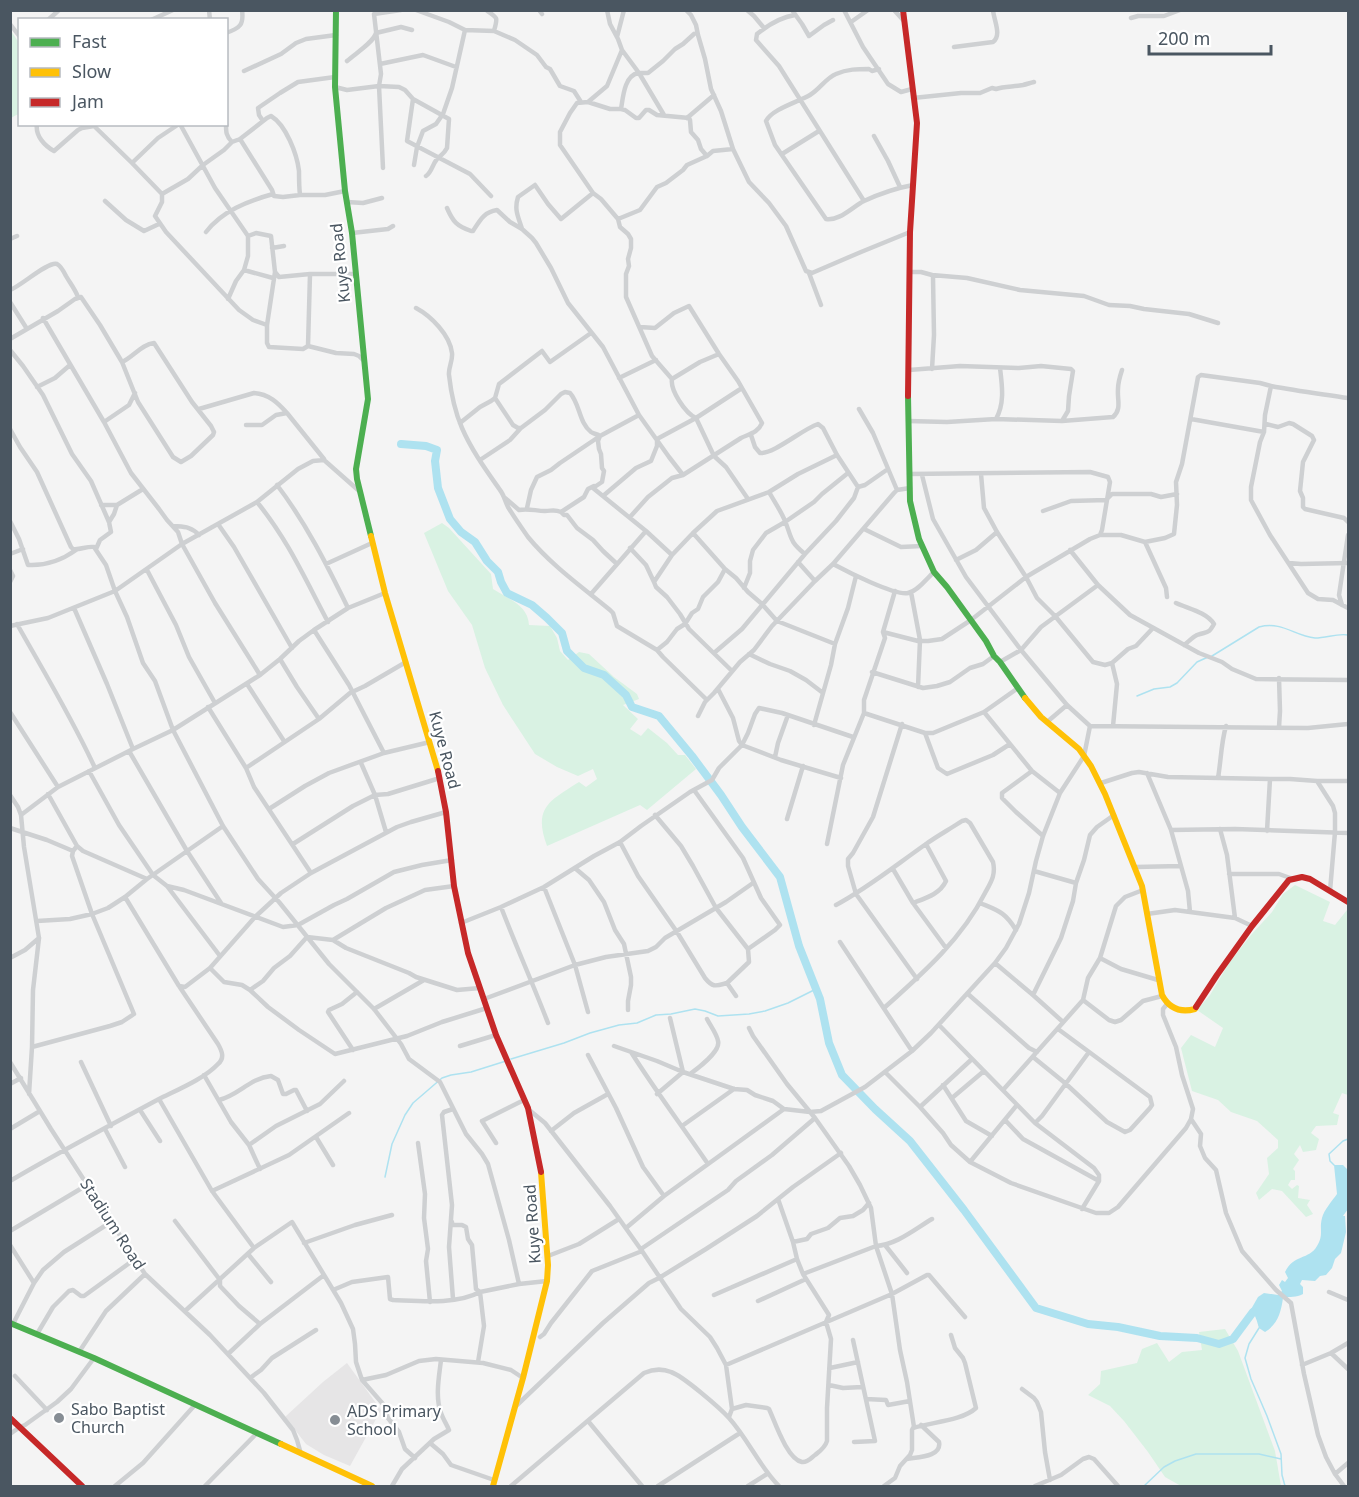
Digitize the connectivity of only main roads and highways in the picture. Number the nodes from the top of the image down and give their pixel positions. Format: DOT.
graph roads {
  1 [pos="336,10"];
  2 [pos="903,10"];
  3 [pos="1348,902"];
  4 [pos="11,1324"];
  5 [pos="10,1418"];
  6 [pos="494,1483"];
  7 [pos="81,1486"];
  8 [pos="372,1486"];
  1 -- 6 [label="main road, Kuye Road"];
  2 -- 3 [label="main road"];
  4 -- 8 [label="main road"];
  5 -- 7 [label="main road"];
}
